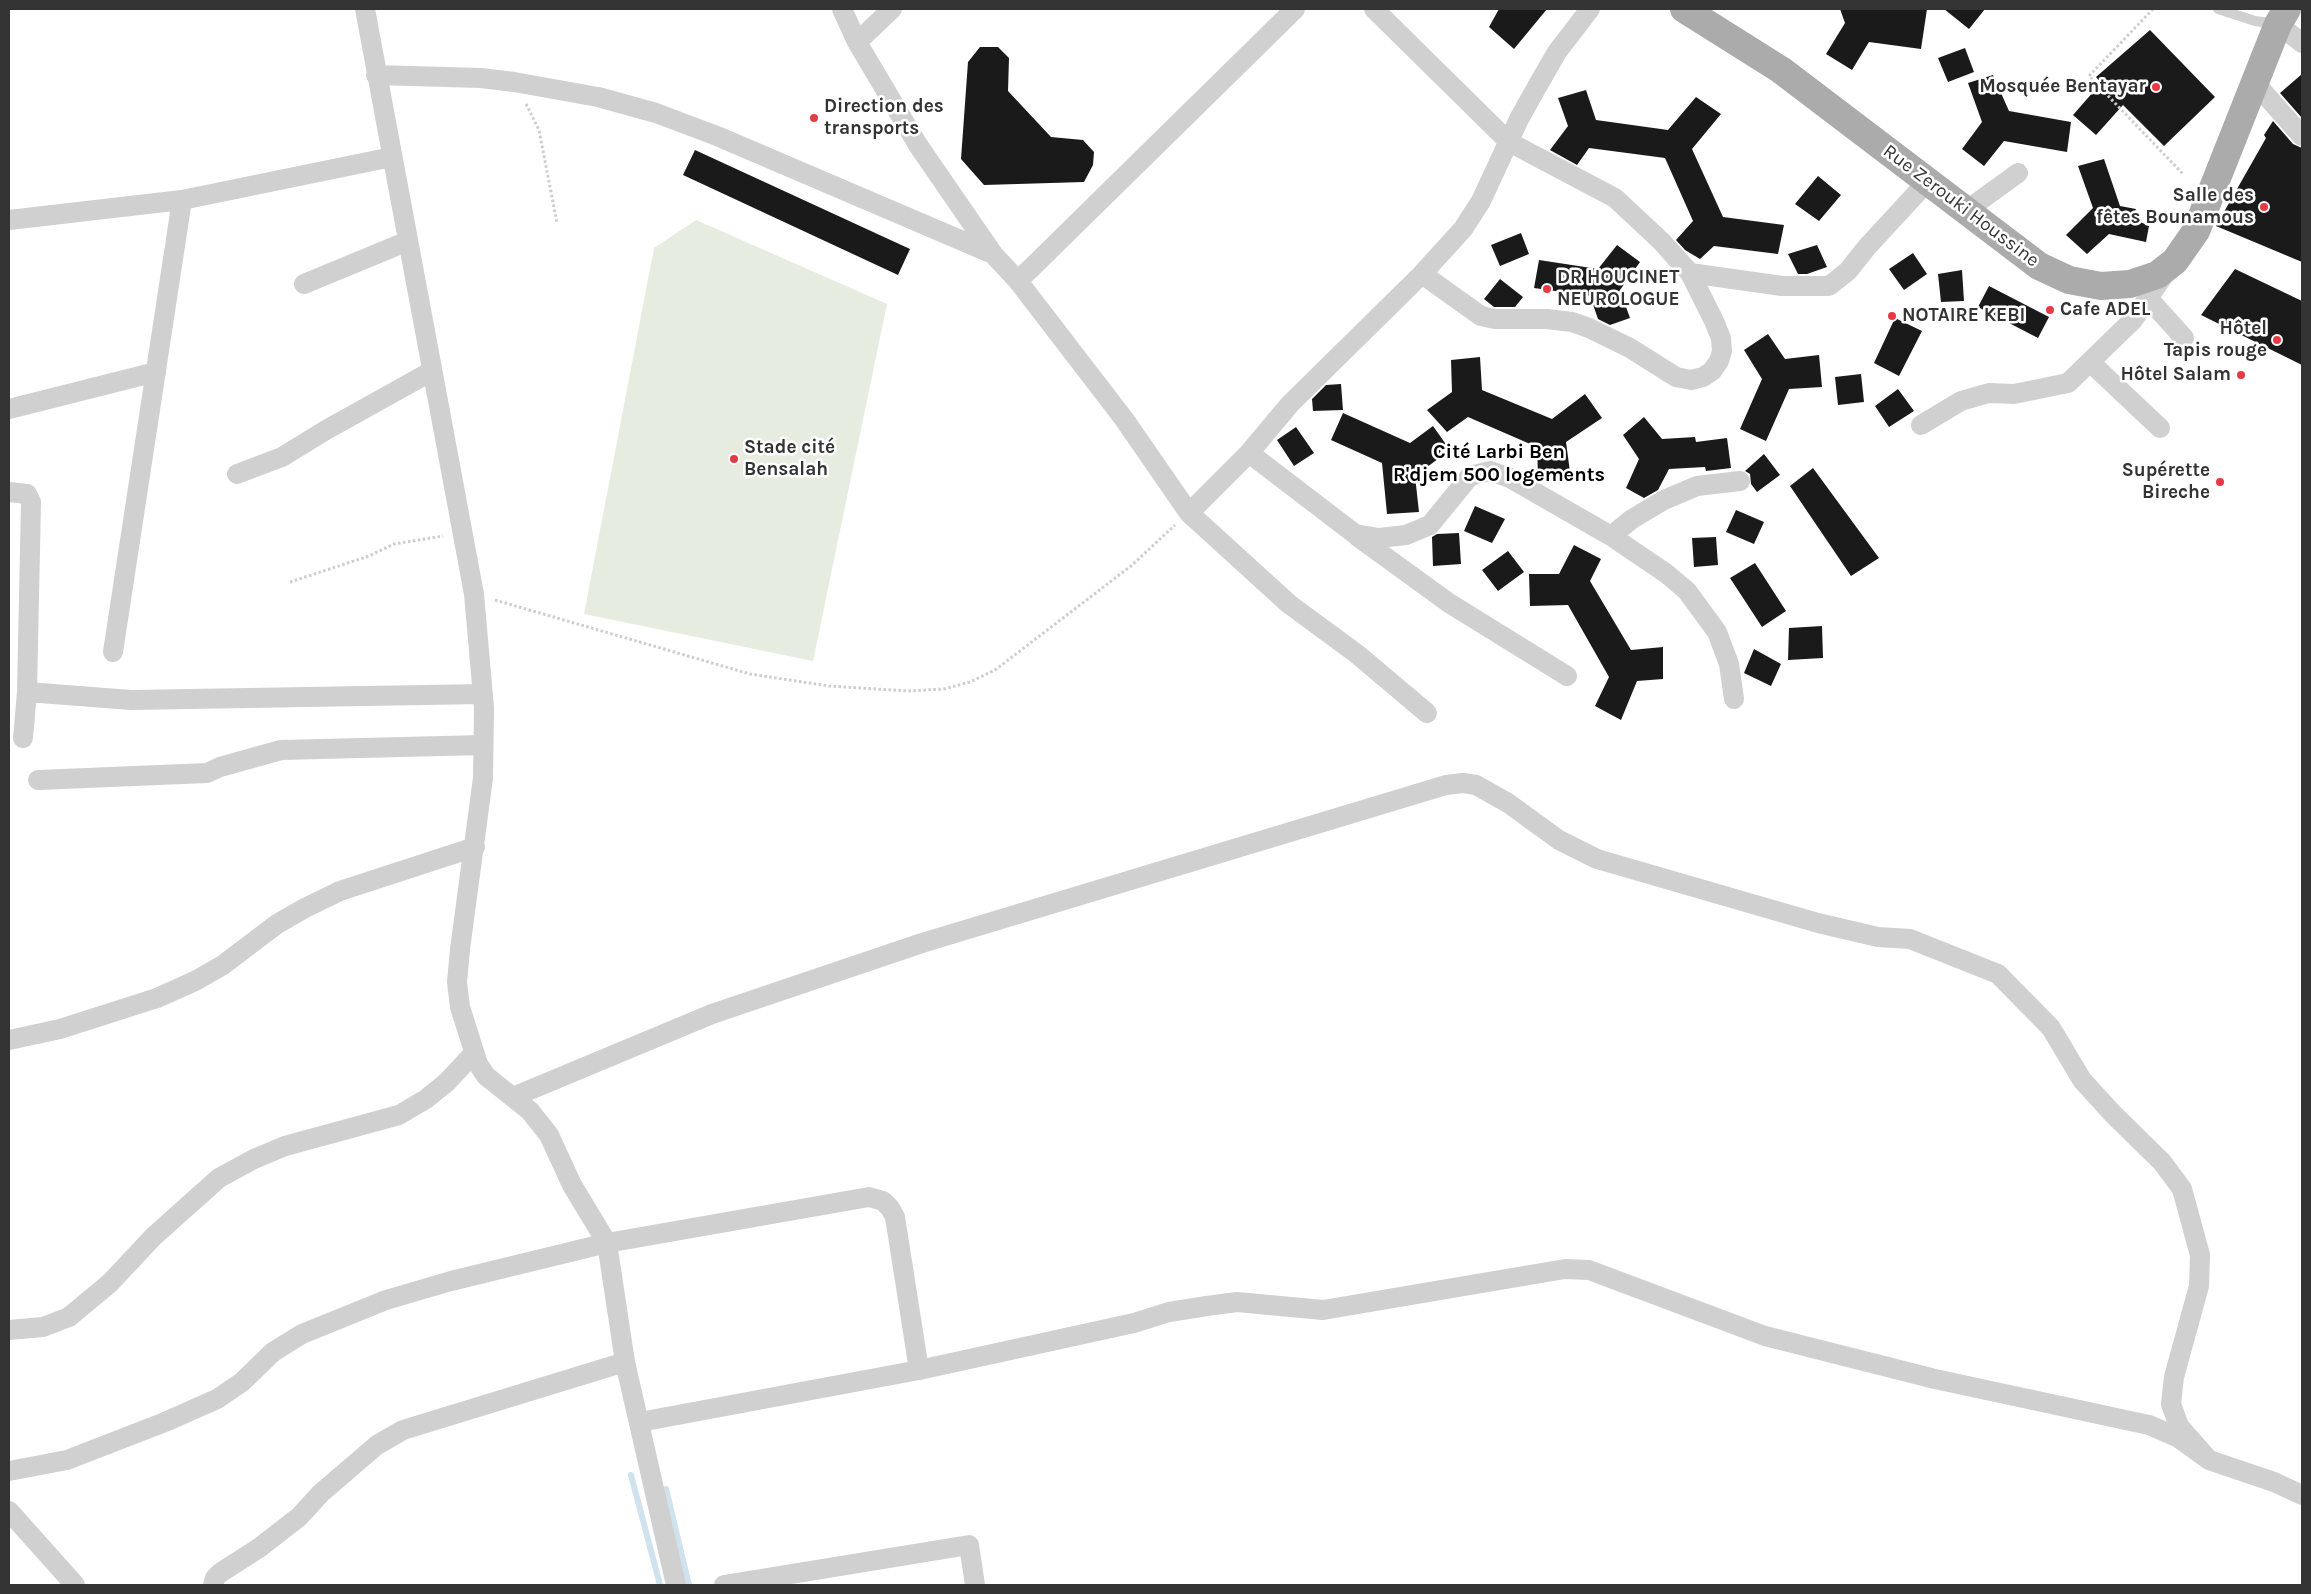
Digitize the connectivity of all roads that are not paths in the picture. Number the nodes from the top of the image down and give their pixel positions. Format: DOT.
graph roads {
  1 [pos="365,9"];
  2 [pos="842,9"];
  3 [pos="892,9"];
  4 [pos="1295,9"];
  5 [pos="1374,9"];
  6 [pos="1590,9"];
  7 [pos="1684,9"];
  8 [pos="2218,9"];
  9 [pos="2282,16"];
  10 [pos="857,42"];
  11 [pos="2302,43"];
  12 [pos="376,75"];
  13 [pos="2255,83"];
  14 [pos="2302,136"];
  15 [pos="1509,142"];
  16 [pos="392,157"];
  17 [pos="2018,173"];
  18 [pos="1927,182"];
  19 [pos="182,200"];
  20 [pos="1967,210"];
  21 [pos="9,220"];
  22 [pos="408,241"];
  23 [pos="993,254"];
  24 [pos="2174,261"];
  25 [pos="1690,272"];
  26 [pos="1422,274"];
  27 [pos="1018,281"];
  28 [pos="304,284"];
  29 [pos="2148,298"];
  30 [pos="2184,338"];
  31 [pos="2090,362"];
  32 [pos="432,371"];
  33 [pos="156,372"];
  34 [pos="9,409"];
  35 [pos="1921,425"];
  36 [pos="2160,428"];
  37 [pos="1249,453"];
  38 [pos="237,474"];
  39 [pos="1740,481"];
  40 [pos="9,492"];
  41 [pos="1188,513"];
  42 [pos="1355,534"];
  43 [pos="1611,536"];
  44 [pos="112,652"];
  45 [pos="1567,676"];
  46 [pos="27,692"];
  47 [pos="483,694"];
  48 [pos="1734,699"];
  49 [pos="1427,713"];
  50 [pos="23,738"];
  51 [pos="483,745"];
  52 [pos="38,780"];
  53 [pos="475,847"];
  54 [pos="9,1040"];
  55 [pos="474,1053"];
  56 [pos="513,1097"];
  57 [pos="606,1243"];
  58 [pos="9,1330"];
  59 [pos="625,1362"];
  60 [pos="919,1370"];
  61 [pos="640,1422"];
  62 [pos="2209,1460"];
  63 [pos="9,1471"];
  64 [pos="2302,1495"];
  65 [pos="9,1510"];
  66 [pos="75,1585"];
  67 [pos="212,1585"];
  68 [pos="676,1585"];
  69 [pos="724,1585"];
  70 [pos="976,1585"];
  1 -- 12 [label="street"];
  2 -- 10 [label="street"];
  3 -- 10 [label="street"];
  4 -- 27 [label="street"];
  5 -- 15 [label="street"];
  6 -- 15 [label="street"];
  7 -- 18 [label="main road, Rue Zerouki Houssine"];
  8 -- 9 [label="lane"];
  9 -- 11 [label="street"];
  9 -- 13 [label="main road, Rue Zerouki Houssine"];
  10 -- 23 [label="street"];
  12 -- 16 [label="street"];
  12 -- 23 [label="street"];
  13 -- 14 [label="street"];
  13 -- 24 [label="main road, Rue Zerouki Houssine"];
  15 -- 25 [label="street"];
  15 -- 26 [label="street"];
  16 -- 19 [label="street"];
  16 -- 22 [label="street"];
  17 -- 20 [label="street"];
  18 -- 20 [label="main road, Rue Zerouki Houssine"];
  18 -- 25 [label="street"];
  19 -- 21 [label="street"];
  19 -- 33 [label="street"];
  20 -- 24 [label="main road, Rue Zerouki Houssine"];
  22 -- 28 [label="street"];
  22 -- 32 [label="street"];
  23 -- 27 [label="street"];
  24 -- 29 [label="street"];
  25 -- 26 [label="street"];
  26 -- 37 [label="street"];
  27 -- 41 [label="street"];
  29 -- 30 [label="street"];
  29 -- 31 [label="street"];
  31 -- 35 [label="street"];
  31 -- 36 [label="street"];
  32 -- 38 [label="street"];
  32 -- 47 [label="street"];
  33 -- 34 [label="street"];
  33 -- 44 [label="street"];
  37 -- 41 [label="street"];
  37 -- 42 [label="street"];
  39 -- 43 [label="street"];
  40 -- 46 [label="street"];
  41 -- 49 [label="street"];
  42 -- 43 [label="street"];
  42 -- 45 [label="street"];
  43 -- 48 [label="street"];
  46 -- 47 [label="street"];
  46 -- 50 [label="street"];
  47 -- 51 [label="street"];
  51 -- 52 [label="street"];
  51 -- 53 [label="street"];
  53 -- 54 [label="street"];
  53 -- 55 [label="street"];
  55 -- 56 [label="street"];
  55 -- 58 [label="street"];
  56 -- 57 [label="street"];
  56 -- 62 [label="street"];
  57 -- 59 [label="street"];
  57 -- 60 [label="street"];
  57 -- 63 [label="street"];
  59 -- 61 [label="street"];
  59 -- 67 [label="street"];
  60 -- 61 [label="street"];
  60 -- 62 [label="street"];
  61 -- 68 [label="street"];
  62 -- 64 [label="street"];
  65 -- 66 [label="street"];
  69 -- 70 [label="street"];
}
